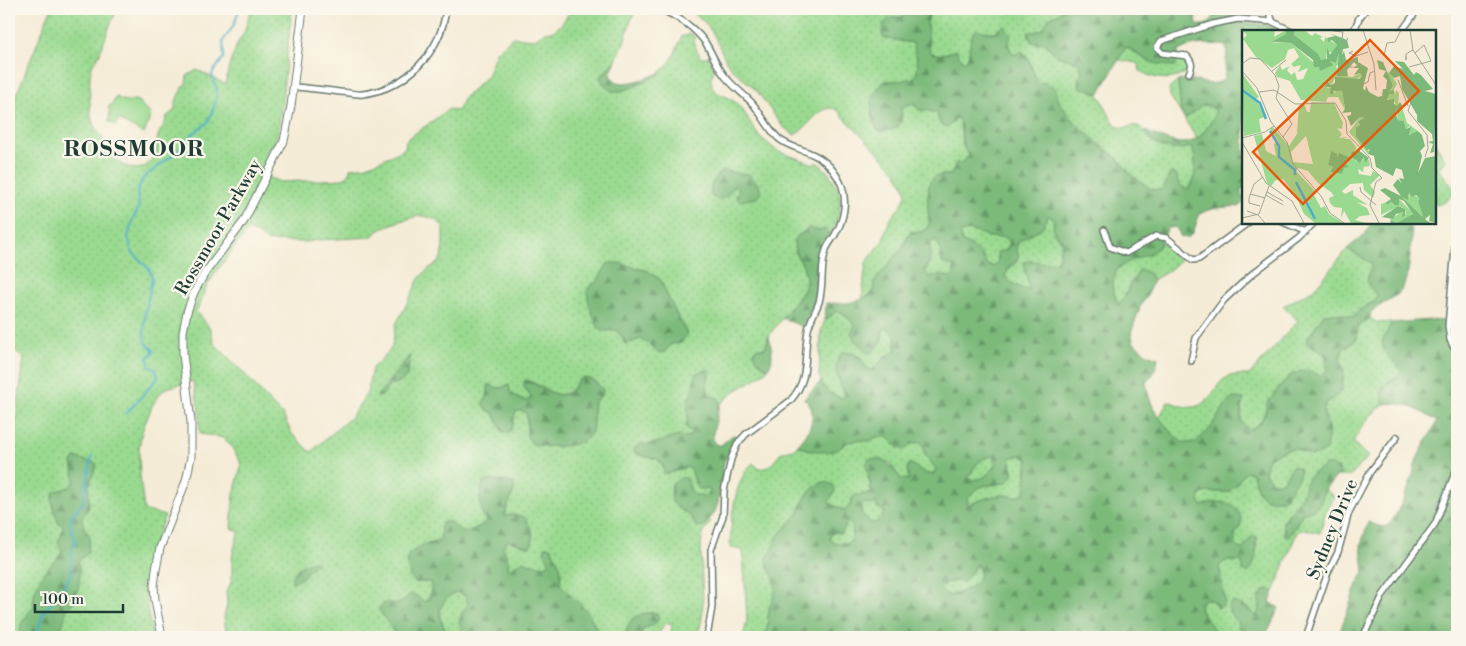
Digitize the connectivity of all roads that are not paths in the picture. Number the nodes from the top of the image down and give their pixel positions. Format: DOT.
graph roads {
  1 [pos="302,9"];
  2 [pos="446,9"];
  3 [pos="660,9"];
  4 [pos="1268,9"];
  5 [pos="1366,9"];
  6 [pos="1418,9"];
  7 [pos="1272,22"];
  8 [pos="1290,30"];
  9 [pos="1354,30"];
  10 [pos="1403,30"];
  11 [pos="1189,73"];
  12 [pos="294,87"];
  13 [pos="1246,224"];
  14 [pos="1288,224"];
  15 [pos="1313,224"];
  16 [pos="1457,226"];
  17 [pos="1104,230"];
  18 [pos="1306,232"];
  19 [pos="1457,354"];
  20 [pos="1191,361"];
  21 [pos="1397,438"];
  22 [pos="1457,468"];
  23 [pos="162,637"];
  24 [pos="707,637"];
  25 [pos="1306,637"];
  26 [pos="1364,637"];
  1 -- 12 [label="street, Rossmoor Parkway"];
  2 -- 12 [label="street"];
  3 -- 24 [label="street"];
  4 -- 7 [label="street"];
  5 -- 9 [label="street"];
  6 -- 10 [label="street"];
  7 -- 8 [label="street"];
  7 -- 11 [label="street"];
  12 -- 23 [label="street, Rossmoor Parkway"];
  13 -- 17 [label="street"];
  14 -- 18 [label="street"];
  15 -- 18 [label="street"];
  16 -- 19 [label="street"];
  18 -- 20 [label="street"];
  21 -- 25 [label="street, Sydney Drive"];
  22 -- 26 [label="street"];
}
